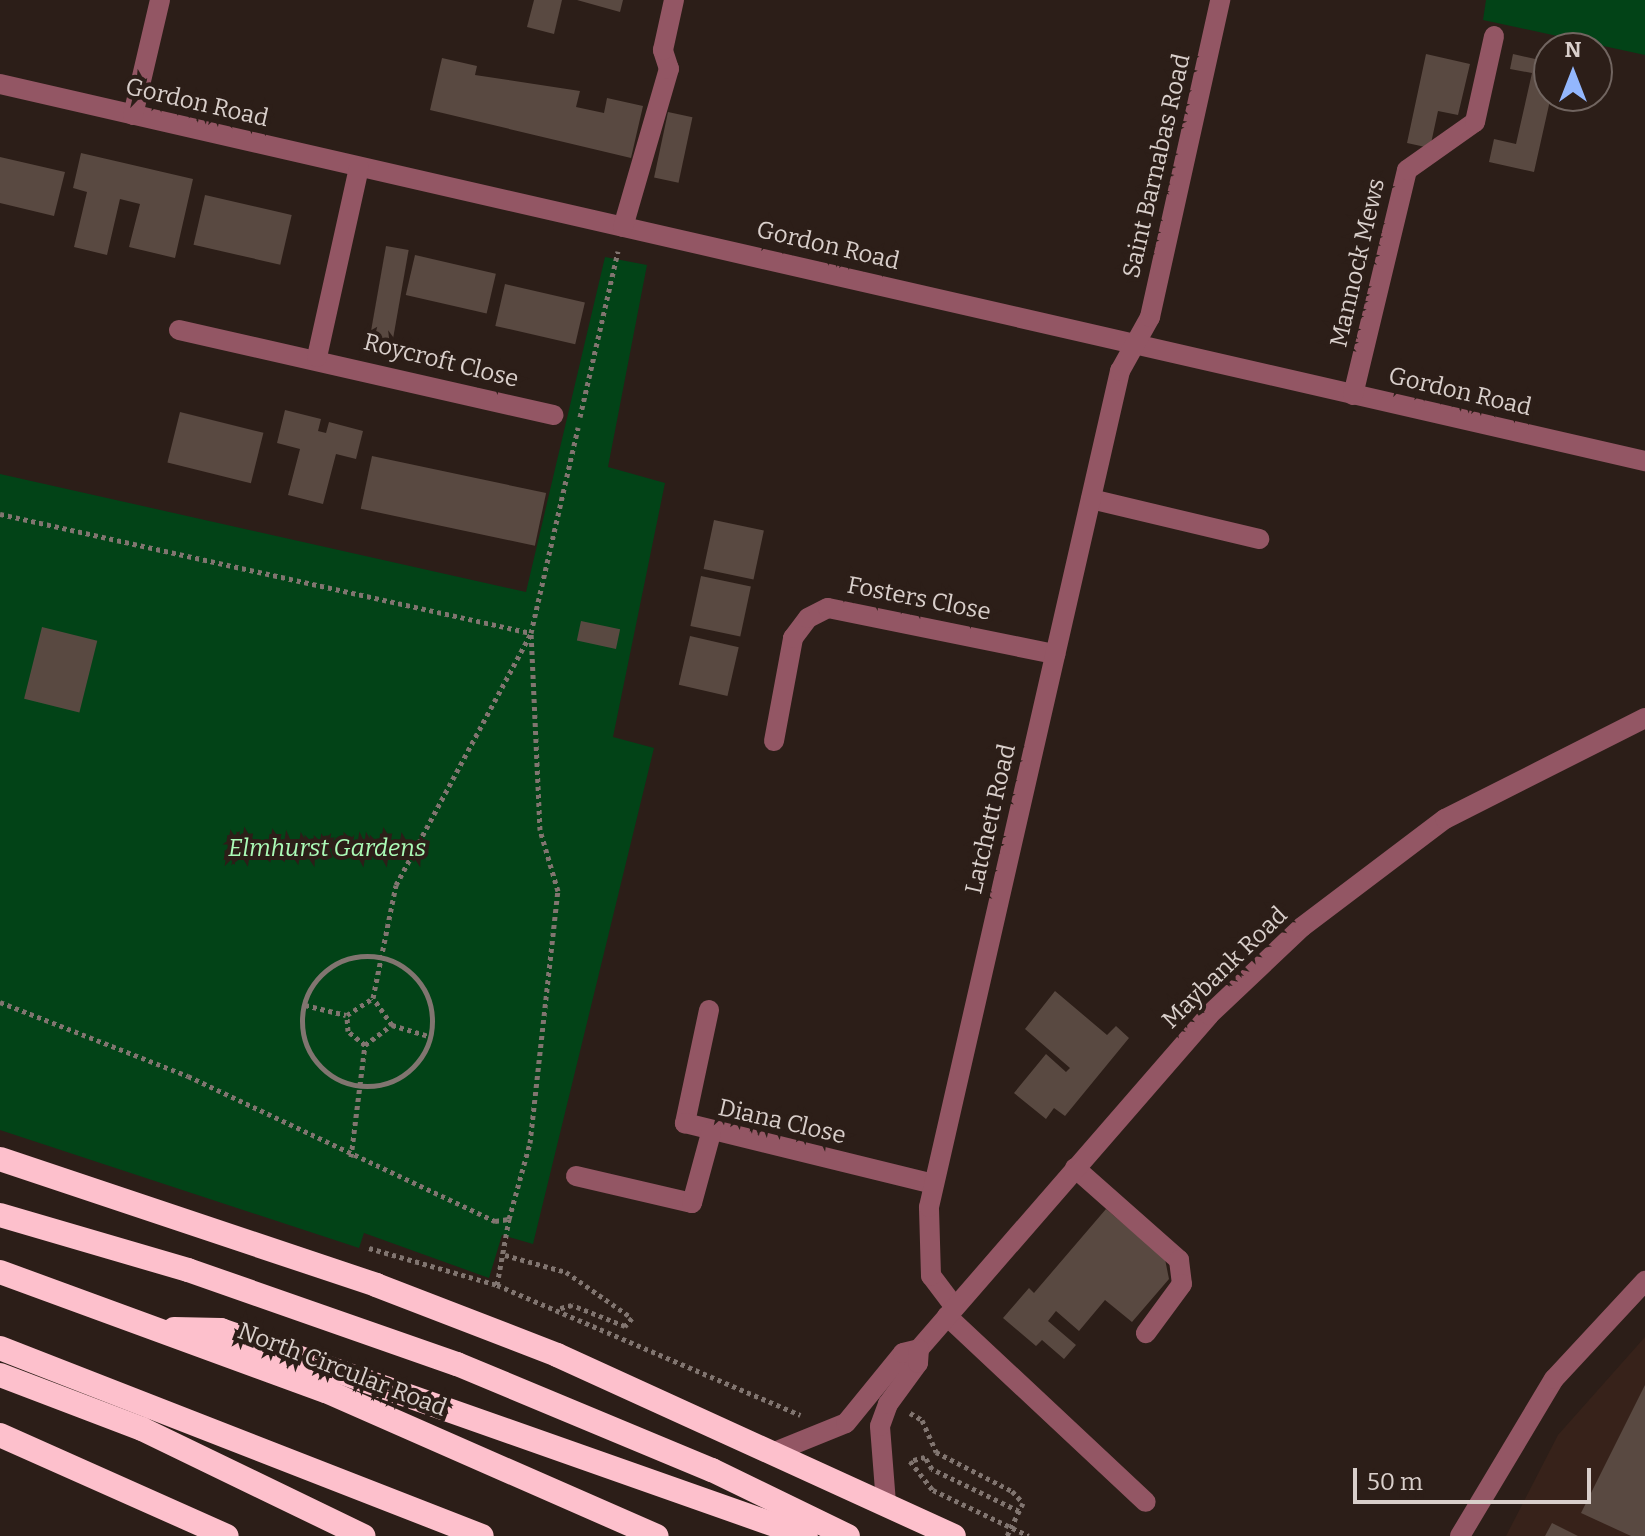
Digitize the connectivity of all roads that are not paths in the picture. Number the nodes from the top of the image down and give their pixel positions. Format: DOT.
graph roads {
  1 [pos="160,0"];
  2 [pos="674,0"];
  3 [pos="1220,0"];
  4 [pos="1494,36"];
  5 [pos="0,84"];
  6 [pos="133,115"];
  7 [pos="359,168"];
  8 [pos="623,227"];
  9 [pos="179,330"];
  10 [pos="1136,341"];
  11 [pos="317,357"];
  12 [pos="1353,395"];
  13 [pos="553,415"];
  14 [pos="1645,461"];
  15 [pos="1091,499"];
  16 [pos="1259,539"];
  17 [pos="1055,654"];
  18 [pos="1645,718"];
  19 [pos="774,741"];
  20 [pos="709,1010"];
  21 [pos="711,1133"];
  22 [pos="0,1159"];
  23 [pos="1075,1168"];
  24 [pos="576,1176"];
  25 [pos="934,1184"];
  26 [pos="0,1215"];
  27 [pos="0,1272"];
  28 [pos="1645,1281"];
  29 [pos="950,1311"];
  30 [pos="151,1328"];
  31 [pos="1146,1333"];
  32 [pos="0,1348"];
  33 [pos="919,1349"];
  34 [pos="0,1375"];
  35 [pos="0,1435"];
  36 [pos="777,1451"];
  37 [pos="1146,1502"];
  38 [pos="886,1503"];
  39 [pos="227,1536"];
  40 [pos="363,1536"];
  41 [pos="482,1536"];
  42 [pos="657,1536"];
  43 [pos="806,1536"];
  44 [pos="848,1536"];
  45 [pos="954,1536"];
  46 [pos="1460,1536"];
  1 -- 6 [label="street"];
  2 -- 8 [label="street"];
  3 -- 10 [label="street, Saint Barnabas Road"];
  4 -- 12 [label="street, Mannock Mews"];
  5 -- 6 [label="street, Gordon Road"];
  6 -- 7 [label="street, Gordon Road"];
  7 -- 8 [label="street, Gordon Road"];
  7 -- 11 [label="street"];
  8 -- 10 [label="street, Gordon Road"];
  9 -- 11 [label="street, Roycroft Close"];
  10 -- 12 [label="street, Gordon Road"];
  10 -- 15 [label="street, Latchett Road"];
  11 -- 13 [label="street, Roycroft Close"];
  12 -- 14 [label="street, Gordon Road"];
  15 -- 16 [label="street"];
  15 -- 17 [label="street, Latchett Road"];
  17 -- 19 [label="street, Fosters Close"];
  17 -- 25 [label="street, Latchett Road"];
  18 -- 23 [label="street, Maybank Road"];
  20 -- 21 [label="street, Diana Close"];
  21 -- 24 [label="street"];
  21 -- 25 [label="street, Diana Close"];
  22 -- 36 [label="highway"];
  23 -- 29 [label="street, Maybank Road"];
  23 -- 31 [label="street"];
  25 -- 29 [label="street, Latchett Road"];
  26 -- 44 [label="highway"];
  27 -- 30 [label="highway, North Circular Road"];
  28 -- 46 [label="street"];
  29 -- 33 [label="street, Maybank Road"];
  29 -- 37 [label="street, Latchett Road"];
  30 -- 42 [label="highway, North Circular Road"];
  30 -- 43 [label="highway"];
  32 -- 41 [label="highway"];
  33 -- 36 [label="street, Maybank Road"];
  33 -- 38 [label="street, Maybank Road"];
  34 -- 40 [label="highway"];
  35 -- 39 [label="highway"];
  36 -- 38 [label="highway"];
  38 -- 45 [label="highway"];
}
